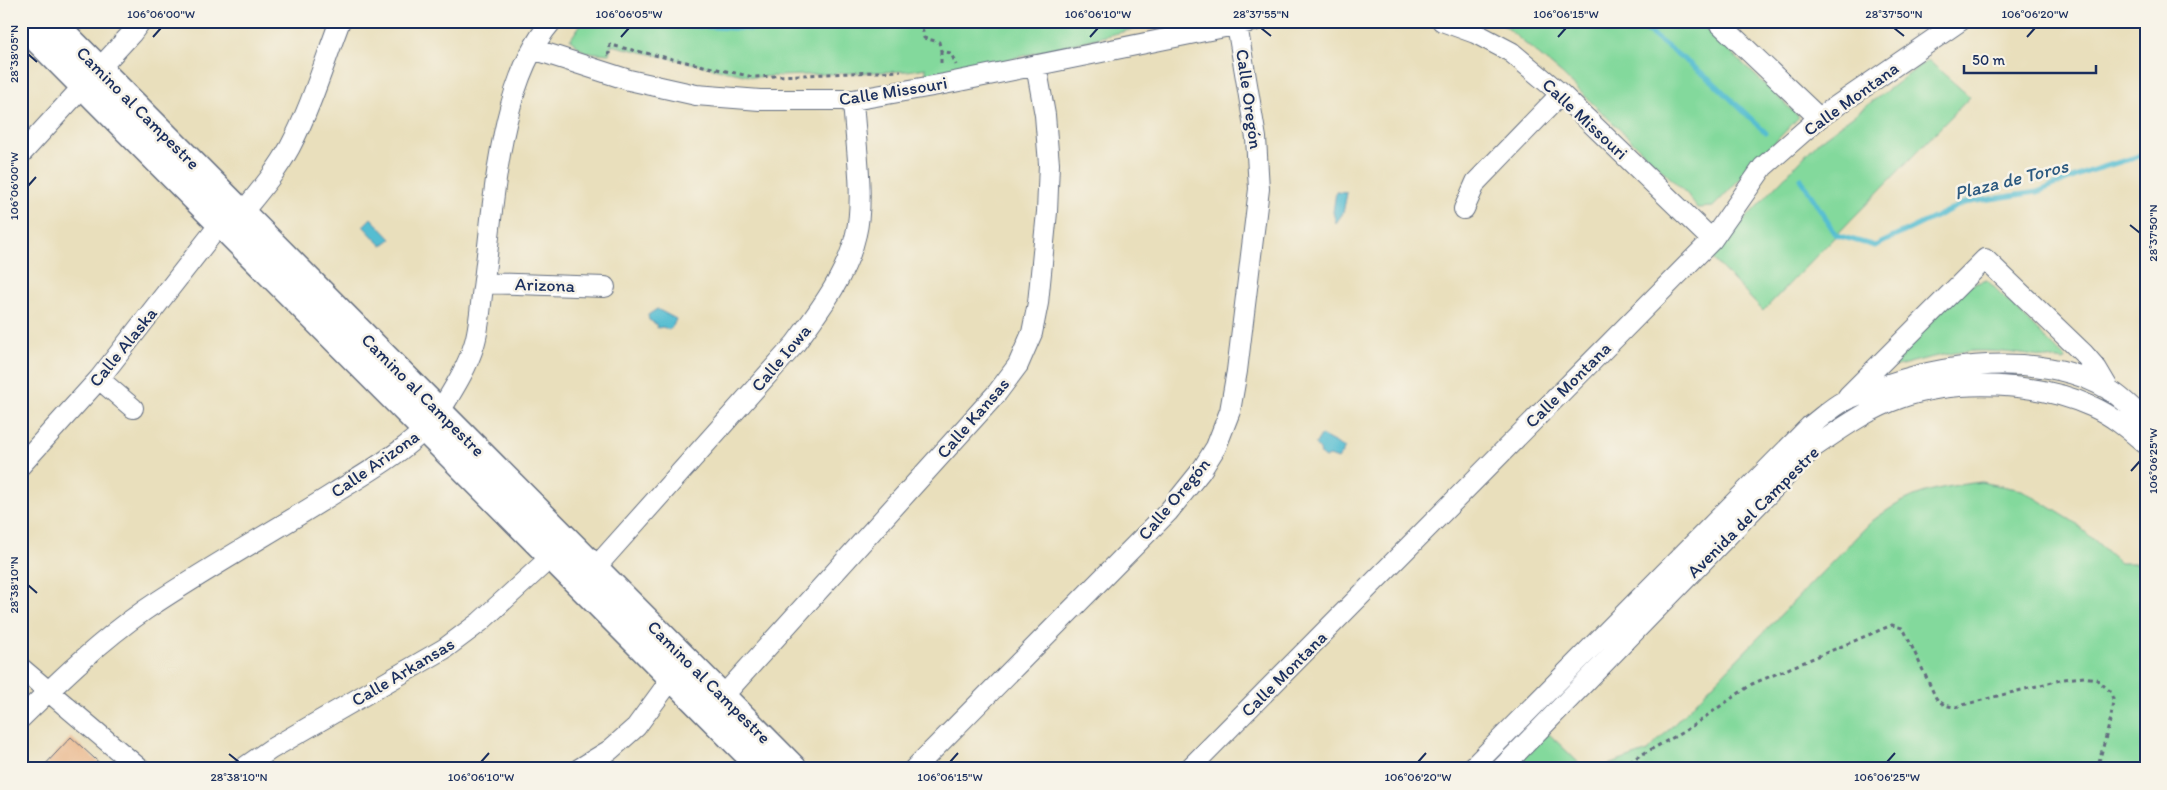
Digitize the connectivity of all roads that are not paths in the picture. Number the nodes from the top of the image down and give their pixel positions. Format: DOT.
graph roads {
  1 [pos="52,21"];
  2 [pos="141,21"];
  3 [pos="340,21"];
  4 [pos="552,21"];
  5 [pos="1442,21"];
  6 [pos="1717,21"];
  7 [pos="1960,21"];
  8 [pos="1246,23"];
  9 [pos="21,24"];
  10 [pos="533,49"];
  11 [pos="1036,65"];
  12 [pos="91,78"];
  13 [pos="1561,94"];
  14 [pos="853,100"];
  15 [pos="1818,118"];
  16 [pos="21,154"];
  17 [pos="1464,210"];
  18 [pos="242,213"];
  19 [pos="220,224"];
  20 [pos="1712,240"];
  21 [pos="484,283"];
  22 [pos="605,287"];
  23 [pos="1949,378"];
  24 [pos="99,379"];
  25 [pos="2109,390"];
  26 [pos="1844,401"];
  27 [pos="133,408"];
  28 [pos="432,420"];
  29 [pos="2146,421"];
  30 [pos="2122,423"];
  31 [pos="2146,444"];
  32 [pos="21,465"];
  33 [pos="551,557"];
  34 [pos="595,568"];
  35 [pos="1606,632"];
  36 [pos="1620,648"];
  37 [pos="21,668"];
  38 [pos="672,678"];
  39 [pos="48,692"];
  40 [pos="723,696"];
  41 [pos="21,718"];
  42 [pos="140,769"];
  43 [pos="242,769"];
  44 [pos="579,769"];
  45 [pos="762,769"];
  46 [pos="795,769"];
  47 [pos="914,769"];
  48 [pos="1189,769"];
  49 [pos="1471,769"];
  50 [pos="1501,769"];
  1 -- 12 [label="street, Camino al Campestre"];
  2 -- 12 [label="street"];
  3 -- 18 [label="street"];
  4 -- 10 [label="street, Calle Arizona"];
  5 -- 13 [label="street, Calle Missouri"];
  6 -- 15 [label="street"];
  7 -- 15 [label="street, Calle Montana"];
  8 -- 11 [label="street, Calle Missouri"];
  8 -- 47 [label="street, Calle Oregón"];
  9 -- 12 [label="street, Camino al Campestre"];
  10 -- 14 [label="street, Calle Missouri"];
  10 -- 21 [label="street, Calle Arizona"];
  11 -- 14 [label="street, Calle Missouri"];
  11 -- 40 [label="street, Calle Kansas"];
  12 -- 16 [label="street"];
  12 -- 18 [label="street, Camino al Campestre"];
  12 -- 19 [label="street, Camino al Campestre"];
  13 -- 17 [label="street"];
  13 -- 20 [label="street, Calle Missouri"];
  14 -- 34 [label="street, Calle Iowa"];
  15 -- 20 [label="street, Calle Montana"];
  18 -- 28 [label="street, Camino al Campestre"];
  19 -- 24 [label="street, Calle Alaska"];
  19 -- 28 [label="street, Camino al Campestre"];
  20 -- 48 [label="street, Calle Montana"];
  21 -- 22 [label="street, Arizona"];
  21 -- 28 [label="street, Calle Arizona"];
  23 -- 25 [label="street, Avenida del Campestre"];
  23 -- 26 [label="street, Avenida del Campestre"];
  23 -- 30 [label="street, Avenida del Campestre"];
  23 -- 36 [label="street, Avenida del Campestre"];
  24 -- 27 [label="street"];
  24 -- 32 [label="street, Calle Alaska"];
  25 -- 26 [label="street, Avenida del Campestre"];
  25 -- 29 [label="street, Avenida del Campestre"];
  25 -- 30 [label="street, Avenida del Campestre"];
  26 -- 35 [label="street, Avenida del Campestre"];
  28 -- 33 [label="street, Camino al Campestre"];
  28 -- 34 [label="street, Camino al Campestre"];
  28 -- 39 [label="street, Calle Arizona"];
  30 -- 31 [label="street, Avenida del Campestre"];
  33 -- 38 [label="street, Camino al Campestre"];
  33 -- 43 [label="street, Calle Arkansas"];
  34 -- 40 [label="street, Camino al Campestre"];
  35 -- 36 [label="street"];
  35 -- 49 [label="street, Avenida del Campestre"];
  36 -- 50 [label="street, Avenida del Campestre"];
  37 -- 39 [label="street"];
  38 -- 44 [label="street"];
  38 -- 45 [label="street, Camino al Campestre"];
  39 -- 41 [label="street, Calle Arizona"];
  39 -- 42 [label="street"];
  40 -- 46 [label="street, Camino al Campestre"];
}
